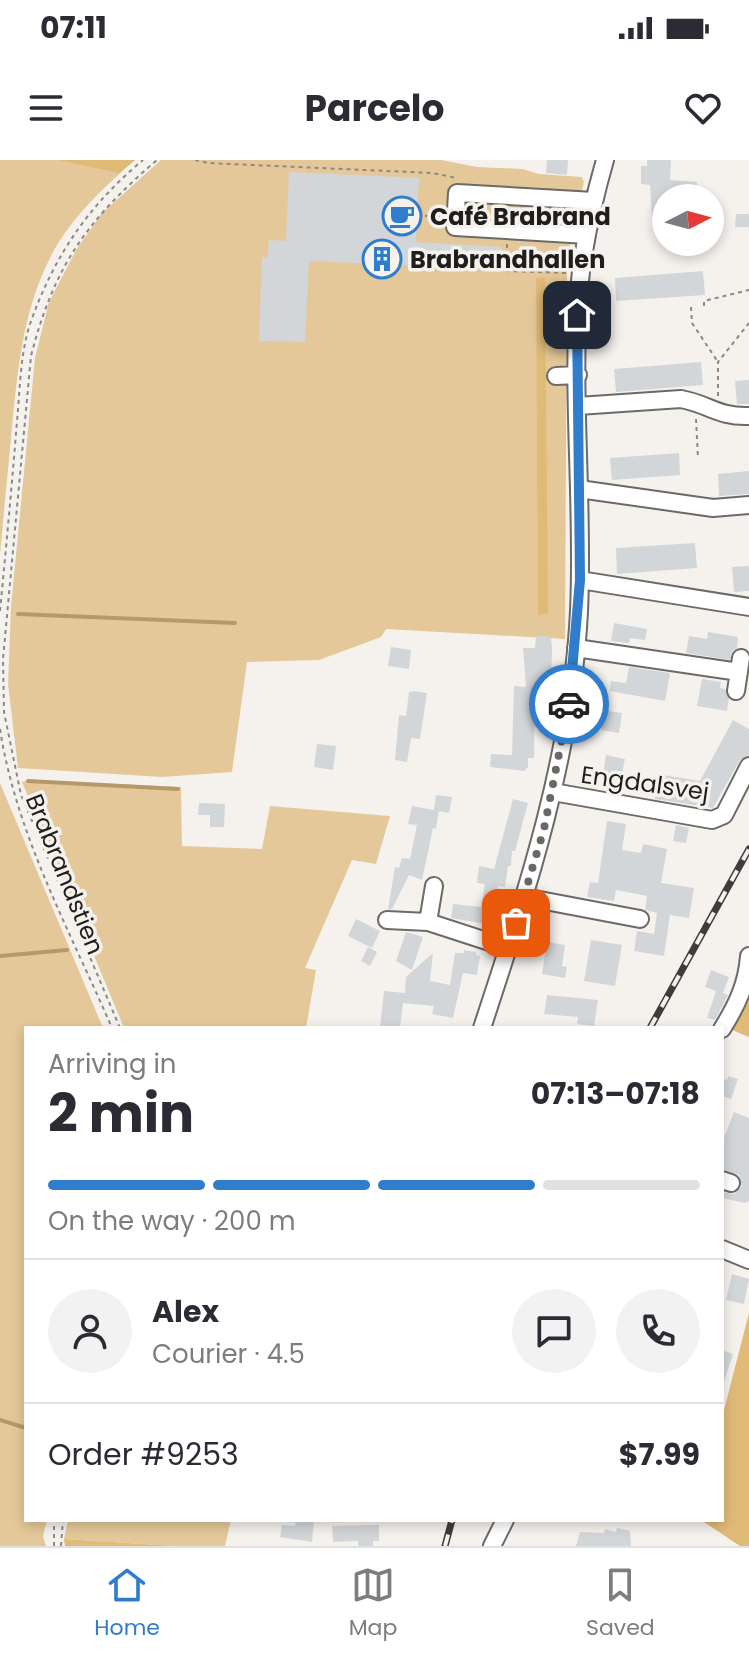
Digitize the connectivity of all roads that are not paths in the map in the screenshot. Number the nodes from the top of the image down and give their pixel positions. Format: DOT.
graph roads {
  1 [pos="605,160"];
  2 [pos="594,201"];
  3 [pos="587,235"];
  4 [pos="578,375"];
  5 [pos="556,376"];
  6 [pos="578,406"];
  7 [pos="749,416"];
  8 [pos="579,489"];
  9 [pos="749,505"];
  10 [pos="580,580"];
  11 [pos="749,607"];
  12 [pos="576,648"];
  13 [pos="736,691"];
  14 [pos="749,766"];
  15 [pos="553,792"];
  16 [pos="434,886"];
  17 [pos="524,897"];
  18 [pos="640,919"];
  19 [pos="387,920"];
  20 [pos="428,922"];
  21 [pos="508,948"];
  22 [pos="749,956"];
  23 [pos="483,1026"];
  24 [pos="724,1026"];
  25 [pos="724,1250"];
  26 [pos="749,1260"];
  27 [pos="504,1522"];
  28 [pos="492,1546"];
  1 -- 2 [label="street, Engdalsvej"];
  2 -- 3 [label="street, Engdalsvej"];
  2 -- 3 [label="street"];
  3 -- 4 [label="street, Engdalsvej"];
  4 -- 5 [label="street"];
  4 -- 6 [label="street, Engdalsvej"];
  6 -- 7 [label="street"];
  6 -- 8 [label="street, Engdalsvej"];
  8 -- 9 [label="street"];
  8 -- 10 [label="street, Engdalsvej"];
  10 -- 11 [label="street"];
  10 -- 12 [label="street, Engdalsvej"];
  12 -- 13 [label="street"];
  12 -- 15 [label="street, Engdalsvej"];
  14 -- 15 [label="street, Engdalsvej"];
  15 -- 17 [label="street, Engdalsvej"];
  16 -- 20 [label="street"];
  17 -- 18 [label="street"];
  17 -- 21 [label="street, Engdalsvej"];
  19 -- 20 [label="street"];
  20 -- 21 [label="street"];
  21 -- 23 [label="street, Engdalsvej"];
  22 -- 24 [label="street"];
  25 -- 26 [label="street"];
  27 -- 28 [label="street"];
}
